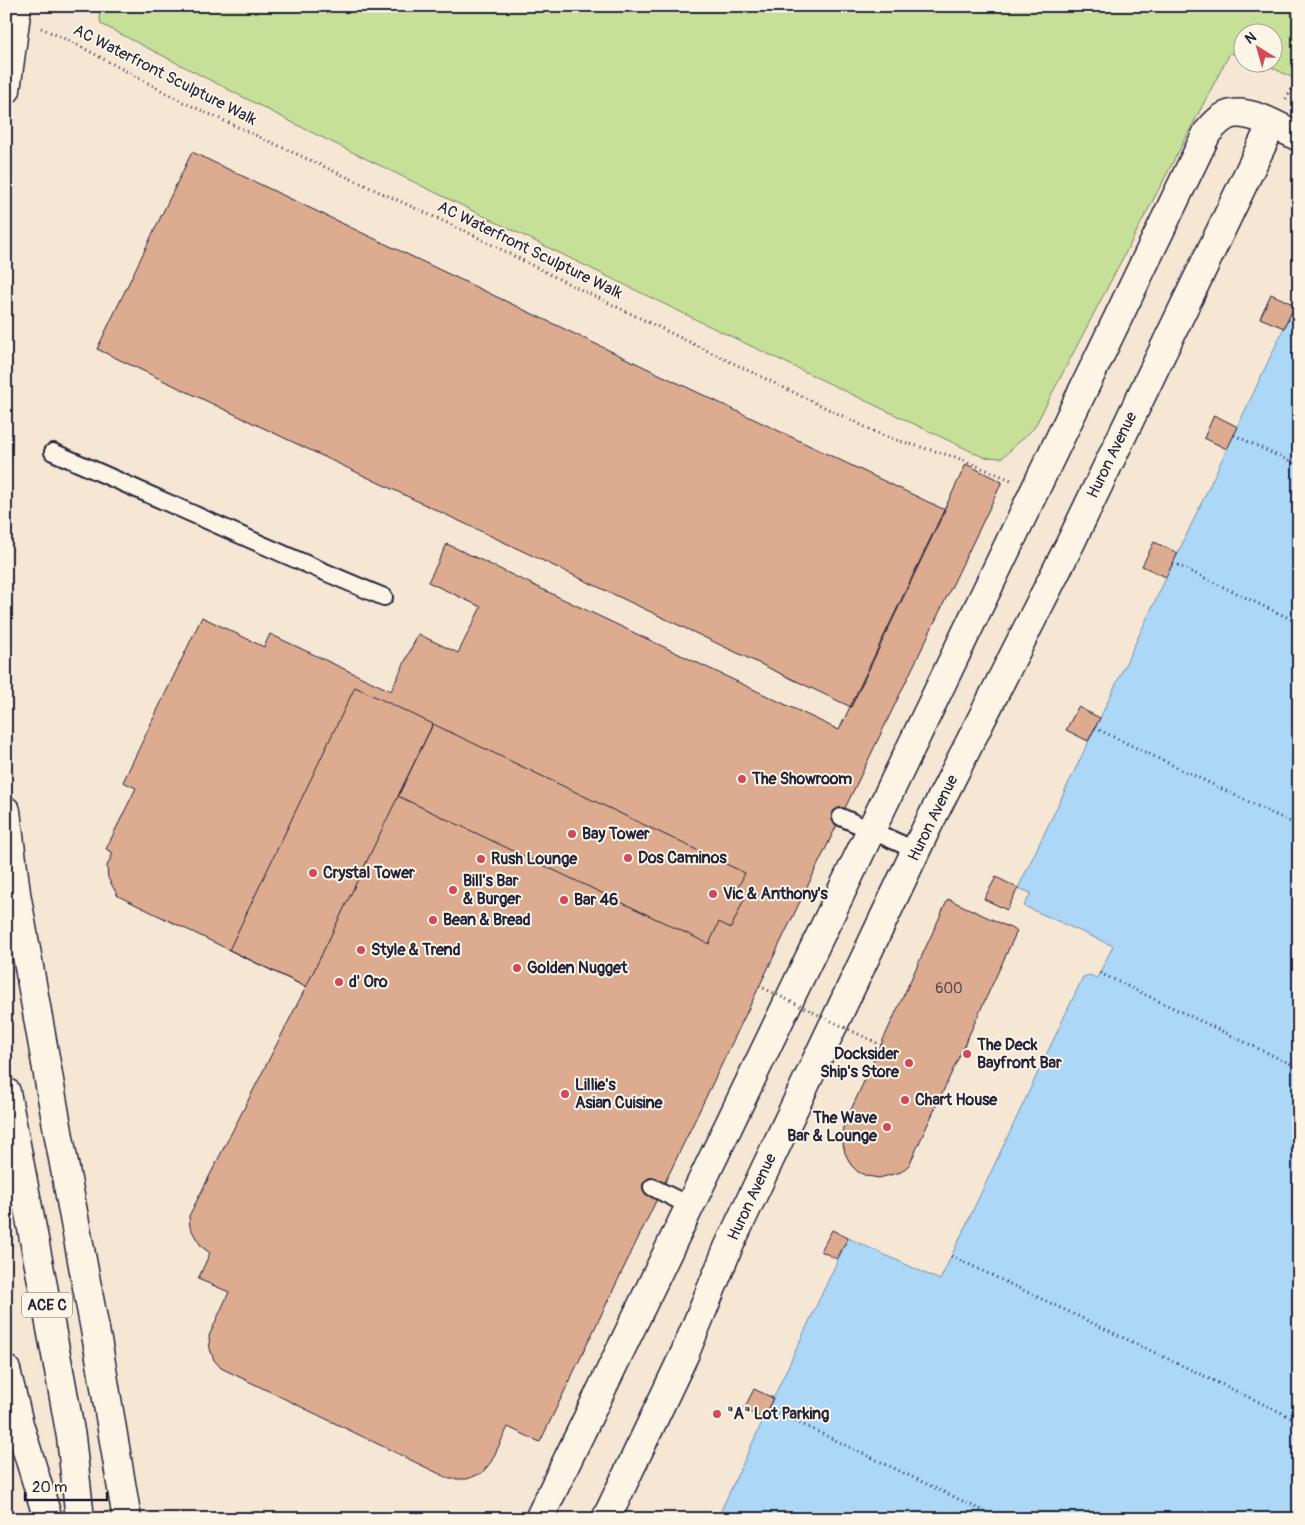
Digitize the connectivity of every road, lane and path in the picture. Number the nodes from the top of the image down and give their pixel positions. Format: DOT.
graph roads {
  1 [pos="17,6"];
  2 [pos="39,26"];
  3 [pos="6,90"];
  4 [pos="1272,124"];
  5 [pos="1299,137"];
  6 [pos="1288,320"];
  7 [pos="1299,325"];
  8 [pos="1234,435"];
  9 [pos="53,452"];
  10 [pos="1299,466"];
  11 [pos="1034,491"];
  12 [pos="1173,563"];
  13 [pos="384,598"];
  14 [pos="1299,623"];
  15 [pos="1095,728"];
  16 [pos="6,811"];
  17 [pos="841,816"];
  18 [pos="1299,826"];
  19 [pos="872,830"];
  20 [pos="917,851"];
  21 [pos="1100,973"];
  22 [pos="759,986"];
  23 [pos="881,1045"];
  24 [pos="1299,1068"];
  25 [pos="6,1092"];
  26 [pos="652,1188"];
  27 [pos="690,1206"];
  28 [pos="952,1256"];
  29 [pos="6,1370"];
  30 [pos="768,1408"];
  31 [pos="1299,1421"];
  32 [pos="48,1519"];
  33 [pos="80,1519"];
  34 [pos="127,1519"];
  35 [pos="539,1519"];
  36 [pos="606,1519"];
  37 [pos="1000,1519"];
  1 -- 3 [label="street"];
  2 -- 11 [label="path, AC Waterfront Sculpture Walk"];
  4 -- 5 [label="street"];
  4 -- 11 [label="street"];
  4 -- 20 [label="street, Huron Avenue"];
  6 -- 7 [label="path"];
  8 -- 10 [label="path"];
  9 -- 13 [label="lane"];
  11 -- 19 [label="street"];
  12 -- 14 [label="path"];
  15 -- 18 [label="path"];
  16 -- 34 [label="street"];
  17 -- 19 [label="lane"];
  19 -- 20 [label="lane"];
  19 -- 27 [label="street"];
  20 -- 36 [label="street, Huron Avenue"];
  21 -- 24 [label="path"];
  22 -- 23 [label="path, bridge"];
  25 -- 33 [label="street, ACE C"];
  26 -- 27 [label="lane"];
  27 -- 35 [label="street"];
  28 -- 31 [label="path"];
  29 -- 32 [label="street"];
  30 -- 37 [label="path"];
}
